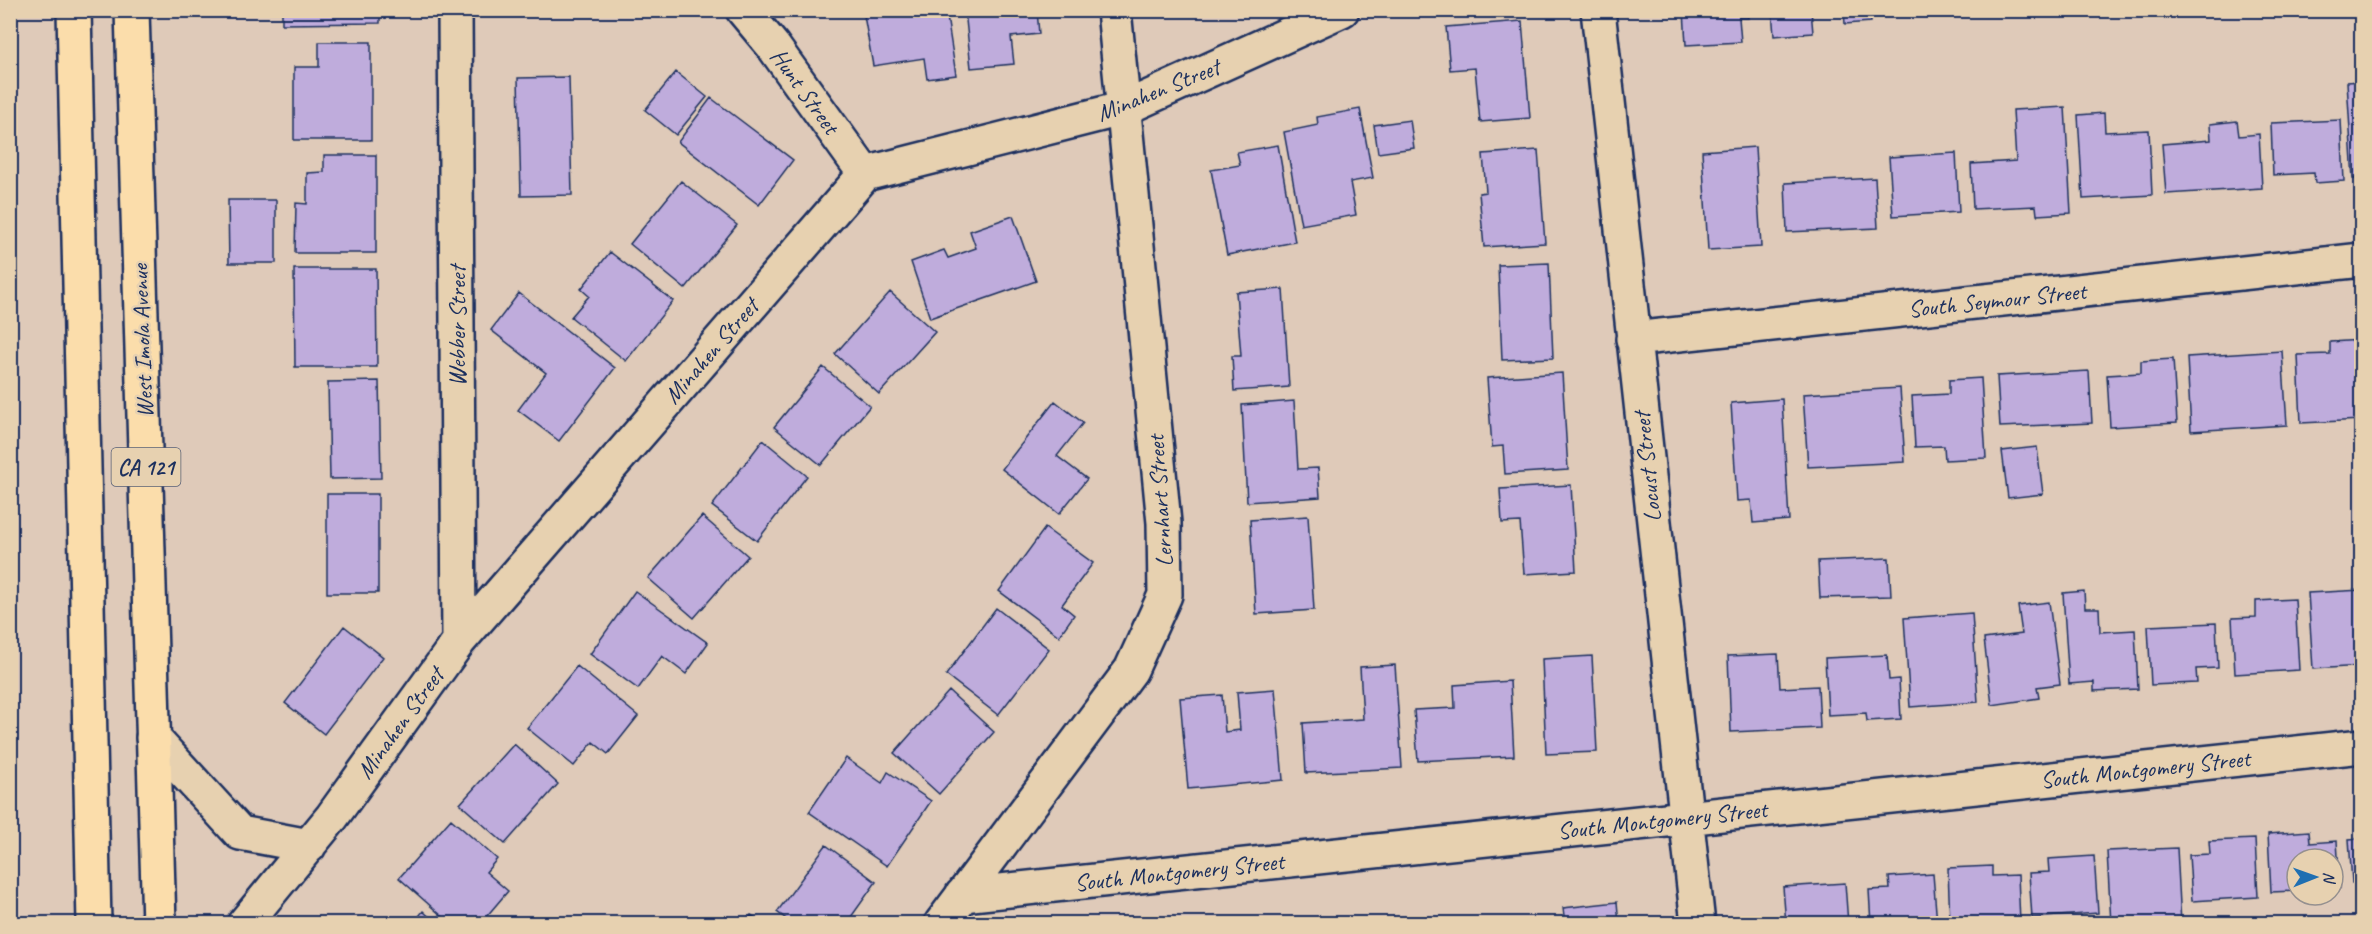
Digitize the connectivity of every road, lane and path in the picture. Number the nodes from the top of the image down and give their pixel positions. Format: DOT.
graph roads {
  1 [pos="74,10"];
  2 [pos="132,10"];
  3 [pos="456,10"];
  4 [pos="743,10"];
  5 [pos="1114,10"];
  6 [pos="1342,10"];
  7 [pos="1598,10"];
  8 [pos="1125,108"];
  9 [pos="865,174"];
  10 [pos="2361,260"];
  11 [pos="1633,339"];
  12 [pos="459,641"];
  13 [pos="153,738"];
  14 [pos="2361,746"];
  15 [pos="1686,818"];
  16 [pos="309,846"];
  17 [pos="962,895"];
  18 [pos="94,924"];
  19 [pos="159,924"];
  20 [pos="244,924"];
  21 [pos="941,924"];
  22 [pos="1698,924"];
  1 -- 18 [label="main road, CA 121"];
  2 -- 13 [label="main road, West Imola Avenue / CA 121"];
  3 -- 12 [label="street, Webber Street"];
  4 -- 9 [label="street, Hunt Street"];
  5 -- 8 [label="street, Lernhart Street"];
  6 -- 8 [label="street, Minahen Street"];
  7 -- 11 [label="street, Locust Street"];
  8 -- 9 [label="street, Minahen Street"];
  8 -- 17 [label="street, Lernhart Street"];
  9 -- 12 [label="street, Minahen Street"];
  10 -- 11 [label="street, South Seymour Street"];
  11 -- 15 [label="street, Locust Street"];
  12 -- 16 [label="street, Minahen Street"];
  13 -- 16 [label="street"];
  13 -- 19 [label="main road, West Imola Avenue / CA 121"];
  14 -- 15 [label="street, South Montgomery Street"];
  15 -- 17 [label="street, South Montgomery Street"];
  15 -- 22 [label="street, Locust Street"];
  16 -- 20 [label="street, Minahen Street"];
  17 -- 21 [label="street, Lernhart Street"];
}
